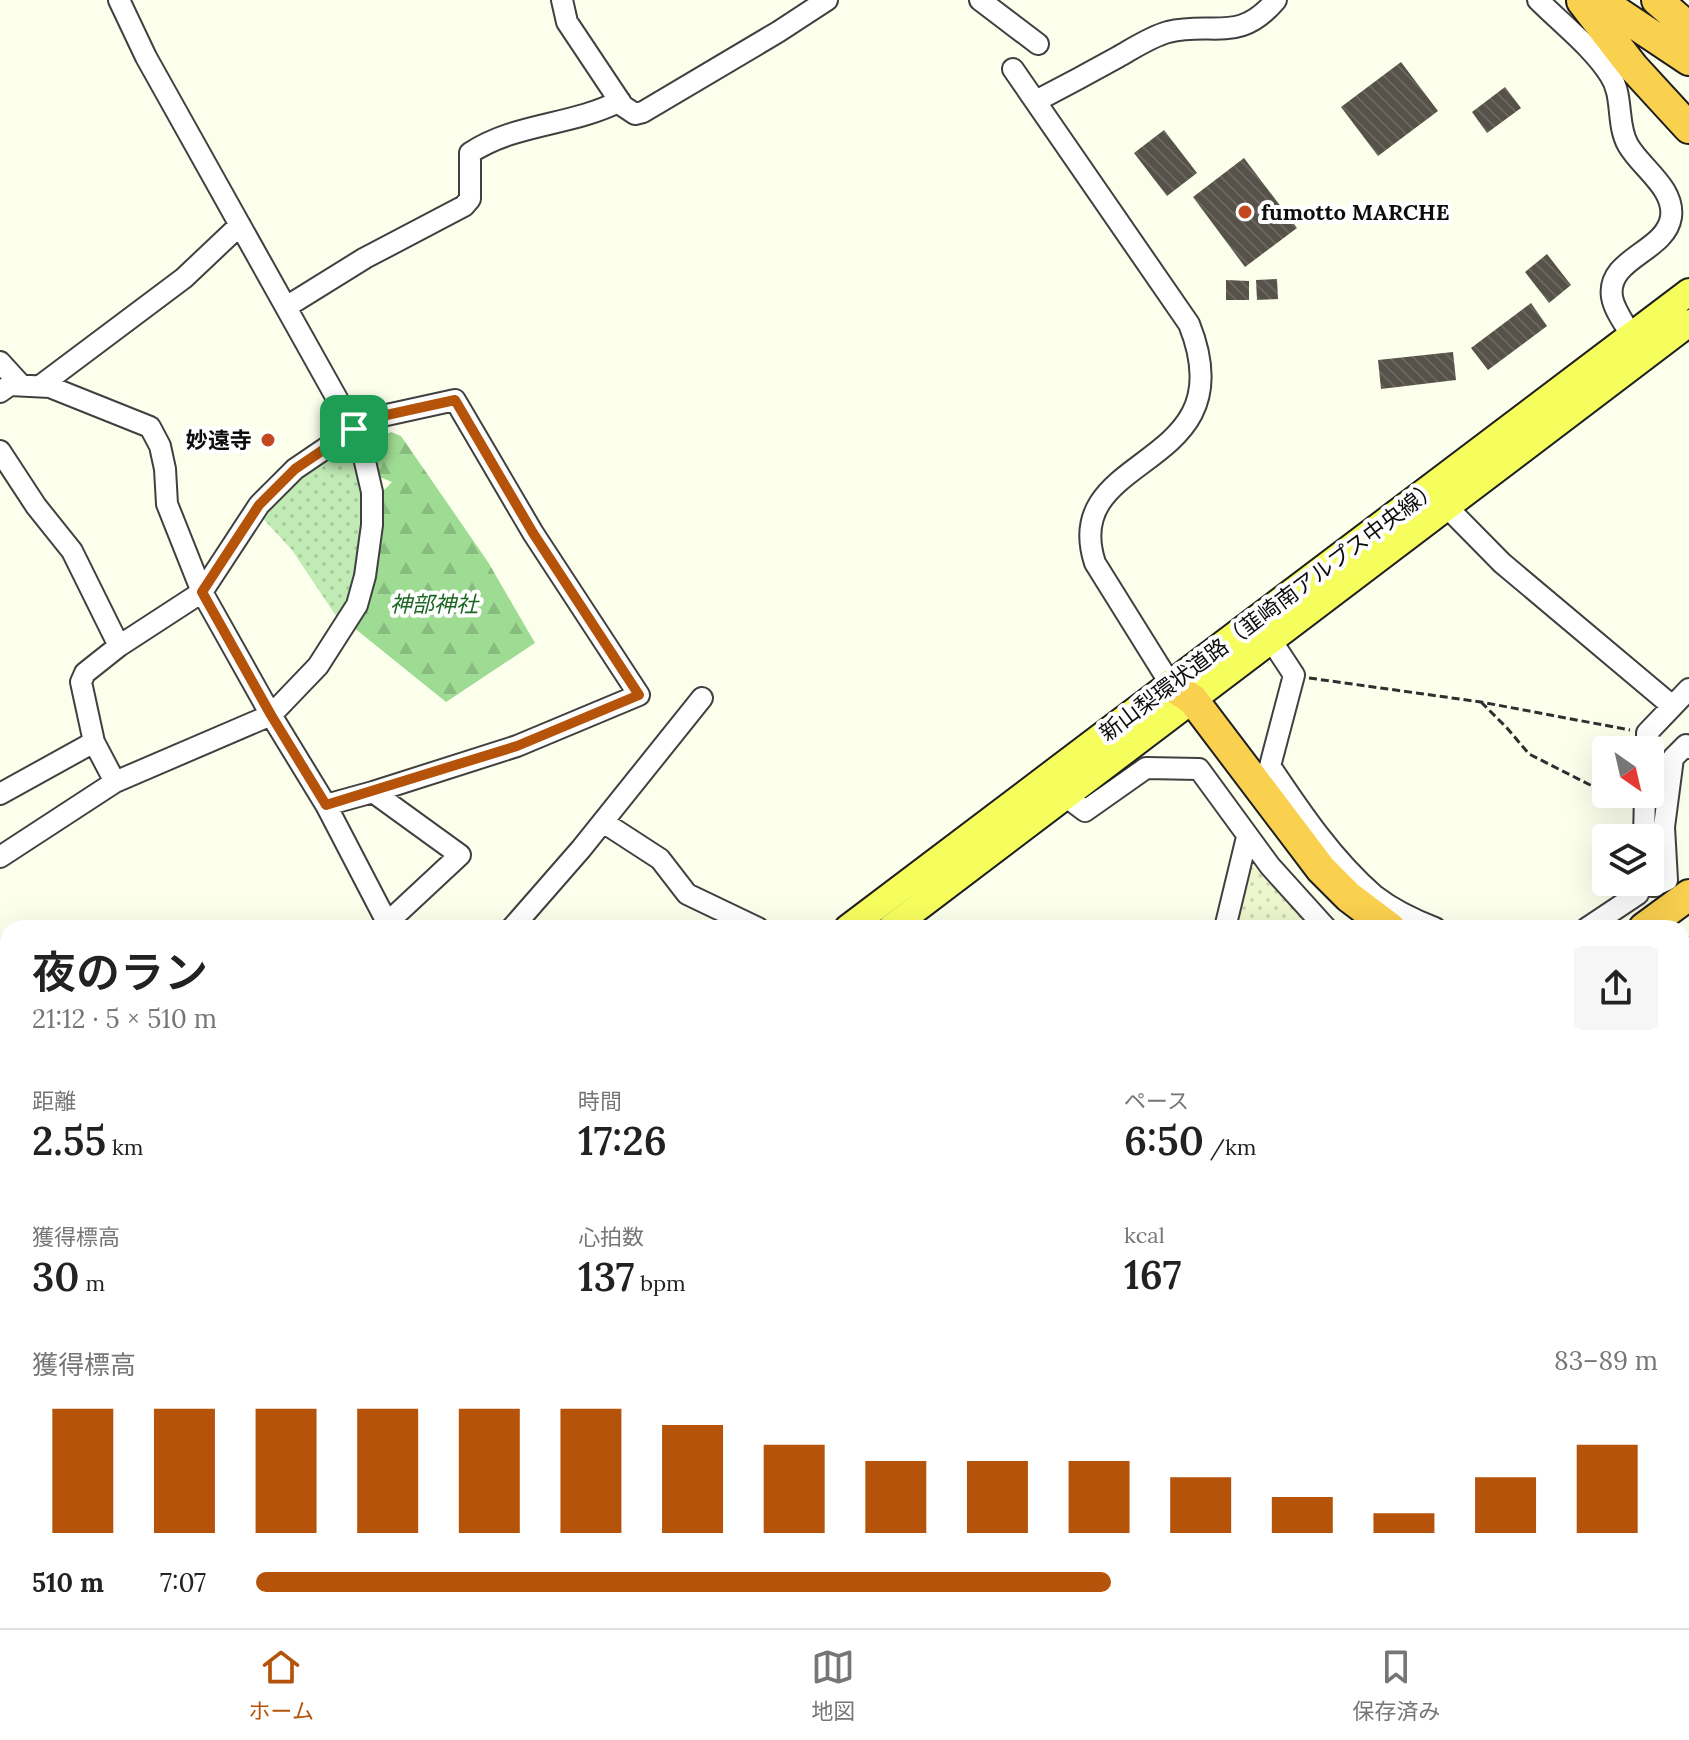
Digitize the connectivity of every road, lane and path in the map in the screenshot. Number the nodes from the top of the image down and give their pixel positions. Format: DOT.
graph roads {
  1 [pos="119,0"];
  2 [pos="562,0"];
  3 [pos="827,0"];
  4 [pos="980,0"];
  5 [pos="1276,0"];
  6 [pos="1538,0"];
  7 [pos="1582,0"];
  8 [pos="1589,0"];
  9 [pos="1599,0"];
  10 [pos="1657,0"];
  11 [pos="1689,28"];
  12 [pos="1038,44"];
  13 [pos="1689,60"];
  14 [pos="1013,69"];
  15 [pos="1689,100"];
  16 [pos="620,101"];
  17 [pos="1036,101"];
  18 [pos="1689,115"];
  19 [pos="1689,128"];
  20 [pos="240,225"];
  21 [pos="1689,292"];
  22 [pos="286,307"];
  23 [pos="1689,323"];
  24 [pos="1631,335"];
  25 [pos="0,362"];
  26 [pos="30,385"];
  27 [pos="0,392"];
  28 [pos="354,429"];
  29 [pos="0,451"];
  30 [pos="1437,497"];
  31 [pos="202,592"];
  32 [pos="1271,640"];
  33 [pos="119,646"];
  34 [pos="1294,675"];
  35 [pos="1689,689"];
  36 [pos="702,698"];
  37 [pos="1181,698"];
  38 [pos="1481,702"];
  39 [pos="1671,705"];
  40 [pos="271,715"];
  41 [pos="1622,736"];
  42 [pos="1651,736"];
  43 [pos="94,742"];
  44 [pos="1689,748"];
  45 [pos="115,782"];
  46 [pos="1592,786"];
  47 [pos="373,792"];
  48 [pos="0,794"];
  49 [pos="1065,796"];
  50 [pos="326,805"];
  51 [pos="990,821"];
  52 [pos="603,822"];
  53 [pos="1664,827"];
  54 [pos="1664,827"];
  55 [pos="1247,837"];
  56 [pos="0,857"];
  57 [pos="1664,881"];
  58 [pos="1689,895"];
  59 [pos="1635,896"];
  60 [pos="386,920"];
  61 [pos="394,920"];
  62 [pos="519,920"];
  63 [pos="741,920"];
  64 [pos="848,920"];
  65 [pos="859,920"];
  66 [pos="904,920"];
  67 [pos="1227,920"];
  68 [pos="1319,920"];
  69 [pos="1356,920"];
  70 [pos="1379,920"];
  71 [pos="1416,920"];
  72 [pos="1599,920"];
  73 [pos="1655,920"];
  1 -- 20 [label="street"];
  2 -- 16 [label="street"];
  3 -- 16 [label="street"];
  4 -- 12 [label="street"];
  5 -- 17 [label="street"];
  6 -- 24 [label="street"];
  7 -- 18 [label="highway"];
  7 -- 19 [label="highway"];
  8 -- 15 [label="highway"];
  9 -- 13 [label="highway"];
  10 -- 11 [label="highway"];
  14 -- 17 [label="street"];
  16 -- 22 [label="street"];
  17 -- 37 [label="street"];
  20 -- 22 [label="street"];
  20 -- 26 [label="street"];
  21 -- 24 [label="main road, 新山梨環状道路（韮崎南アルプス中央線）"];
  22 -- 28 [label="street"];
  23 -- 30 [label="main road, 新山梨環状道路（韮崎南アルプス中央線）"];
  24 -- 30 [label="main road, 新山梨環状道路（韮崎南アルプス中央線）"];
  25 -- 26 [label="street"];
  26 -- 27 [label="street"];
  26 -- 31 [label="street"];
  28 -- 31 [label="street"];
  28 -- 40 [label="street"];
  28 -- 47 [label="street"];
  29 -- 33 [label="street"];
  30 -- 32 [label="main road, 新山梨環状道路（韮崎南アルプス中央線）"];
  30 -- 37 [label="main road, 新山梨環状道路（韮崎南アルプス中央線）"];
  30 -- 39 [label="street"];
  31 -- 33 [label="street"];
  31 -- 40 [label="street"];
  32 -- 34 [label="street"];
  32 -- 37 [label="main road, 新山梨環状道路（韮崎南アルプス中央線）"];
  33 -- 43 [label="street"];
  34 -- 38 [label="path"];
  34 -- 71 [label="street"];
  35 -- 39 [label="street"];
  36 -- 52 [label="street"];
  37 -- 49 [label="main road, 新山梨環状道路（韮崎南アルプス中央線）"];
  37 -- 51 [label="main road, 新山梨環状道路（韮崎南アルプス中央線）"];
  37 -- 69 [label="highway"];
  37 -- 70 [label="highway"];
  38 -- 41 [label="path"];
  38 -- 46 [label="path"];
  39 -- 42 [label="street"];
  40 -- 45 [label="street"];
  40 -- 50 [label="street"];
  43 -- 45 [label="street"];
  43 -- 48 [label="street"];
  44 -- 54 [label="street"];
  45 -- 56 [label="street"];
  47 -- 50 [label="street"];
  47 -- 61 [label="street"];
  49 -- 55 [label="street"];
  49 -- 66 [label="main road, 新山梨環状道路（韮崎南アルプス中央線）"];
  50 -- 60 [label="street"];
  51 -- 64 [label="street"];
  51 -- 65 [label="main road, 新山梨環状道路（韮崎南アルプス中央線）"];
  52 -- 62 [label="street"];
  52 -- 63 [label="street"];
  53 -- 57 [label="street"];
  55 -- 67 [label="street"];
  55 -- 68 [label="street"];
  58 -- 73 [label="highway"];
  59 -- 72 [label="street"];
}
